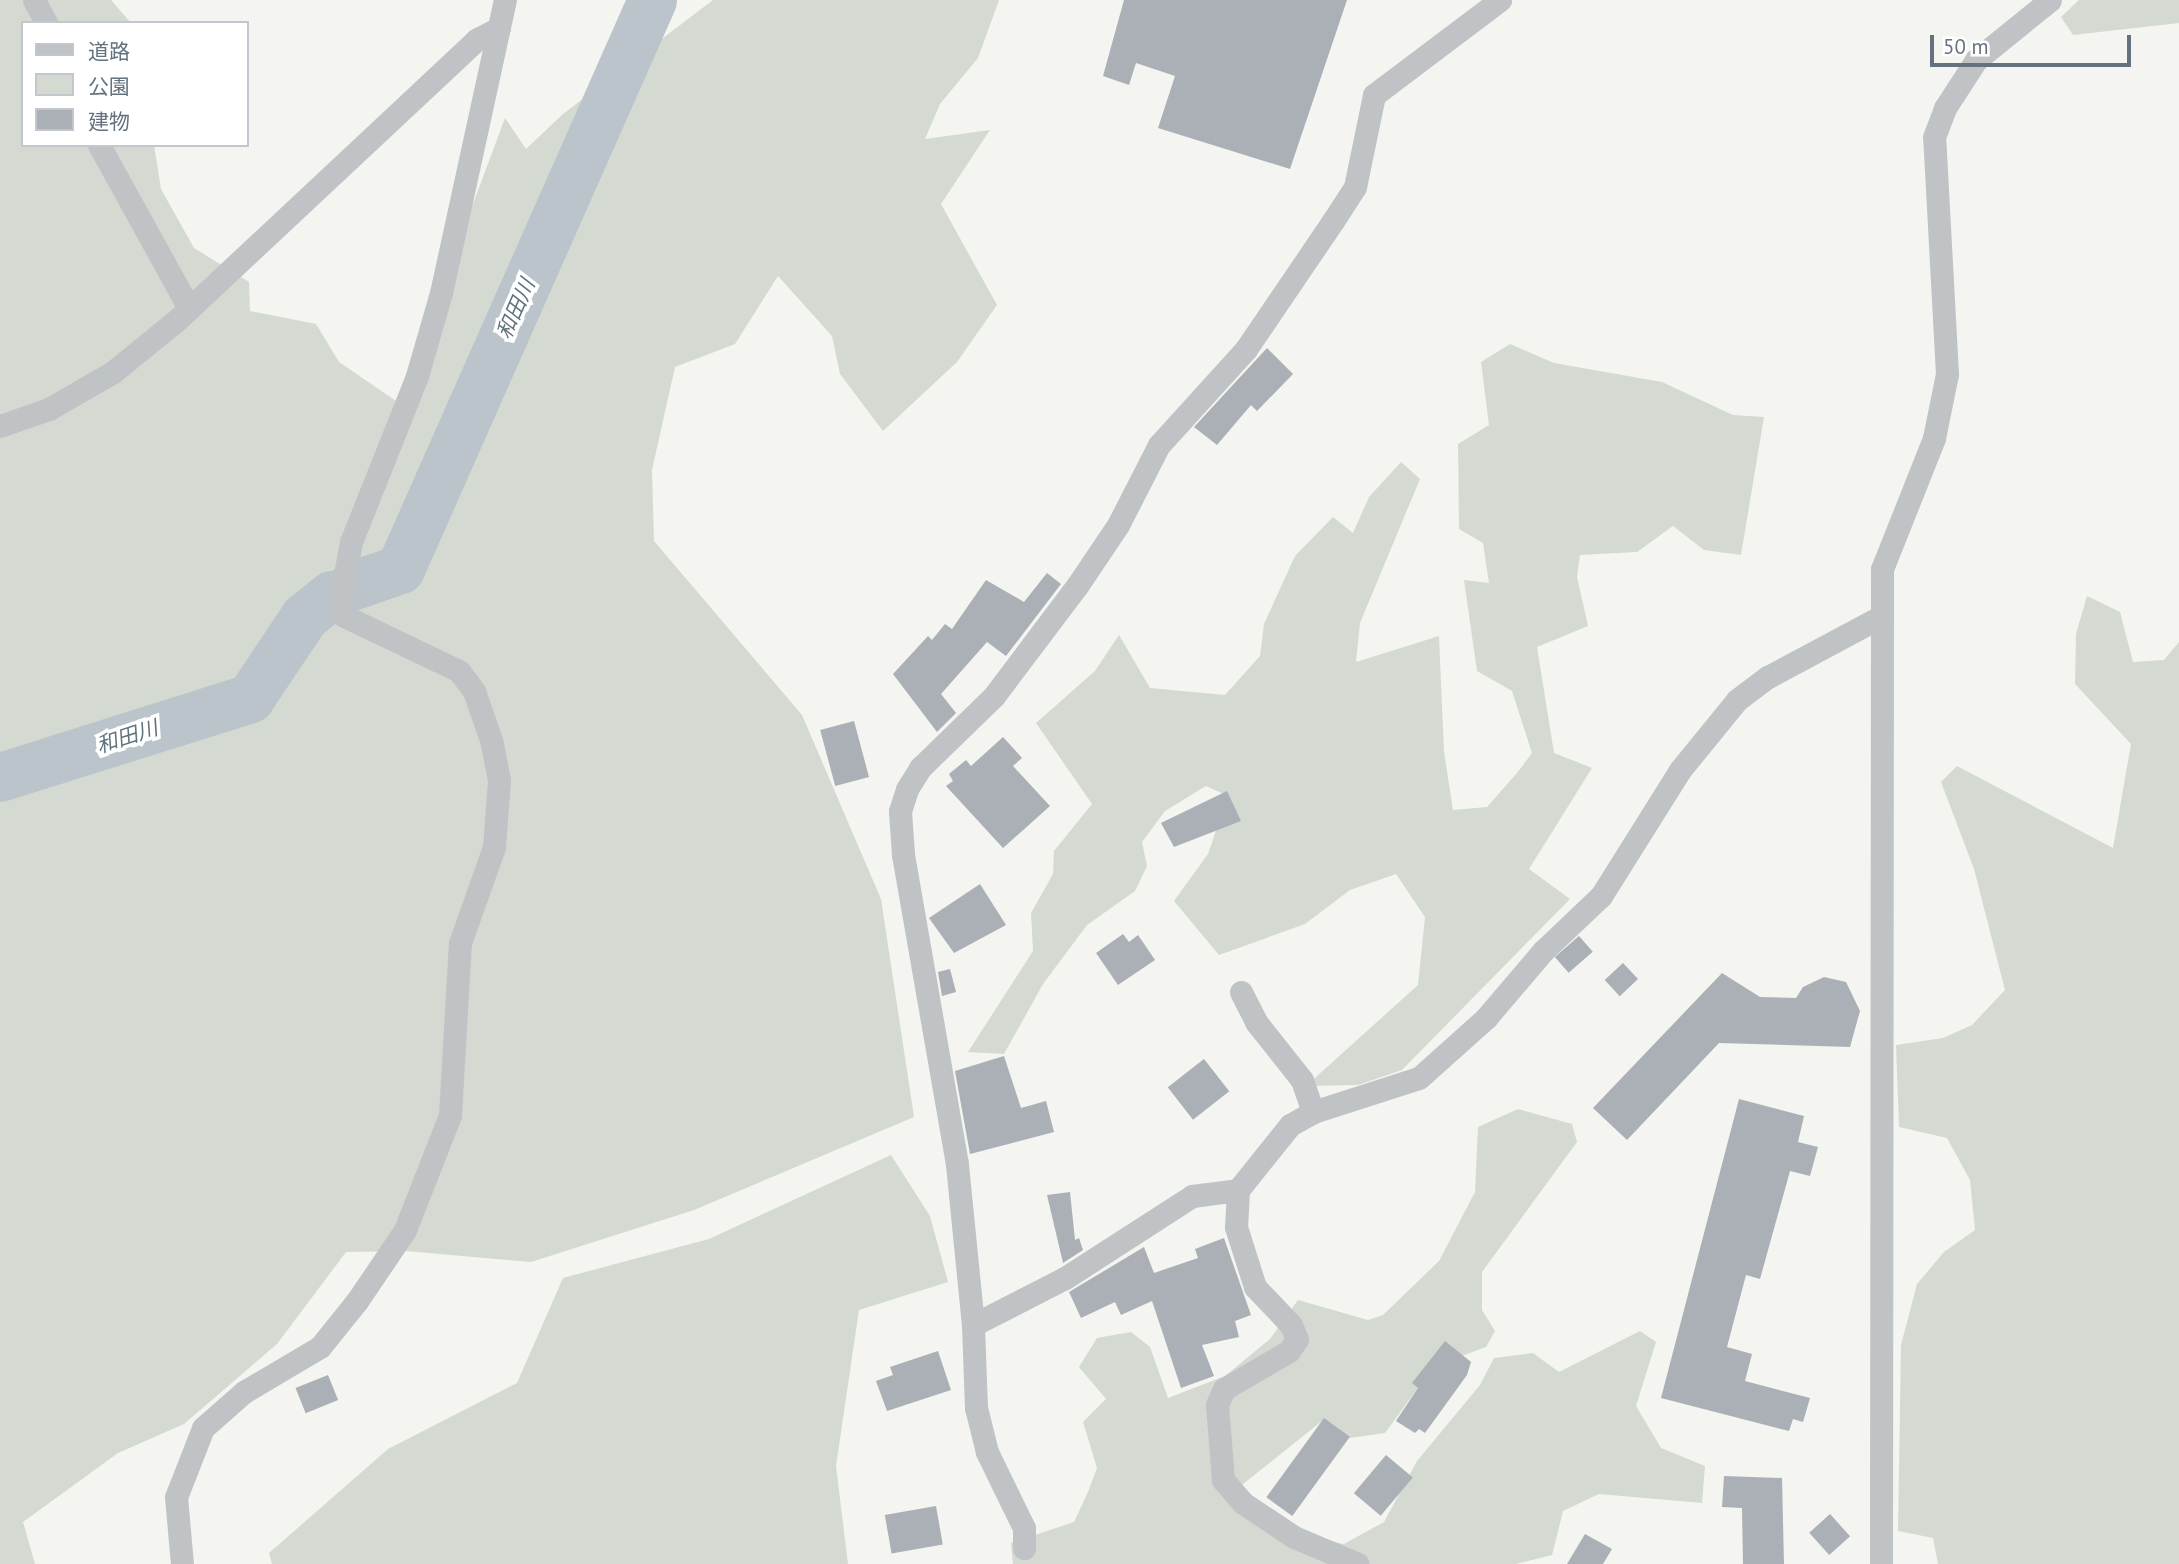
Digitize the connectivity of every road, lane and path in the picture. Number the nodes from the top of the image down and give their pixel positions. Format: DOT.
graph roads {
  1 [pos="34,0"];
  2 [pos="505,0"];
  3 [pos="1500,0"];
  4 [pos="2050,0"];
  5 [pos="45,21"];
  6 [pos="499,28"];
  7 [pos="100,147"];
  8 [pos="189,308"];
  9 [pos="0,426"];
  10 [pos="1882,616"];
  11 [pos="1241,992"];
  12 [pos="1313,1112"];
  13 [pos="1238,1190"];
  14 [pos="973,1325"];
  15 [pos="1024,1548"];
  16 [pos="182,1564"];
  17 [pos="1358,1564"];
  18 [pos="1881,1564"];
  1 -- 5 [label="street"];
  2 -- 6 [label="street"];
  3 -- 14 [label="street"];
  4 -- 10 [label="street"];
  6 -- 8 [label="street"];
  6 -- 16 [label="street"];
  7 -- 8 [label="street"];
  8 -- 9 [label="street"];
  10 -- 12 [label="street"];
  10 -- 18 [label="street"];
  11 -- 12 [label="street"];
  12 -- 13 [label="street"];
  13 -- 14 [label="street"];
  13 -- 17 [label="street"];
  14 -- 15 [label="street"];
}
